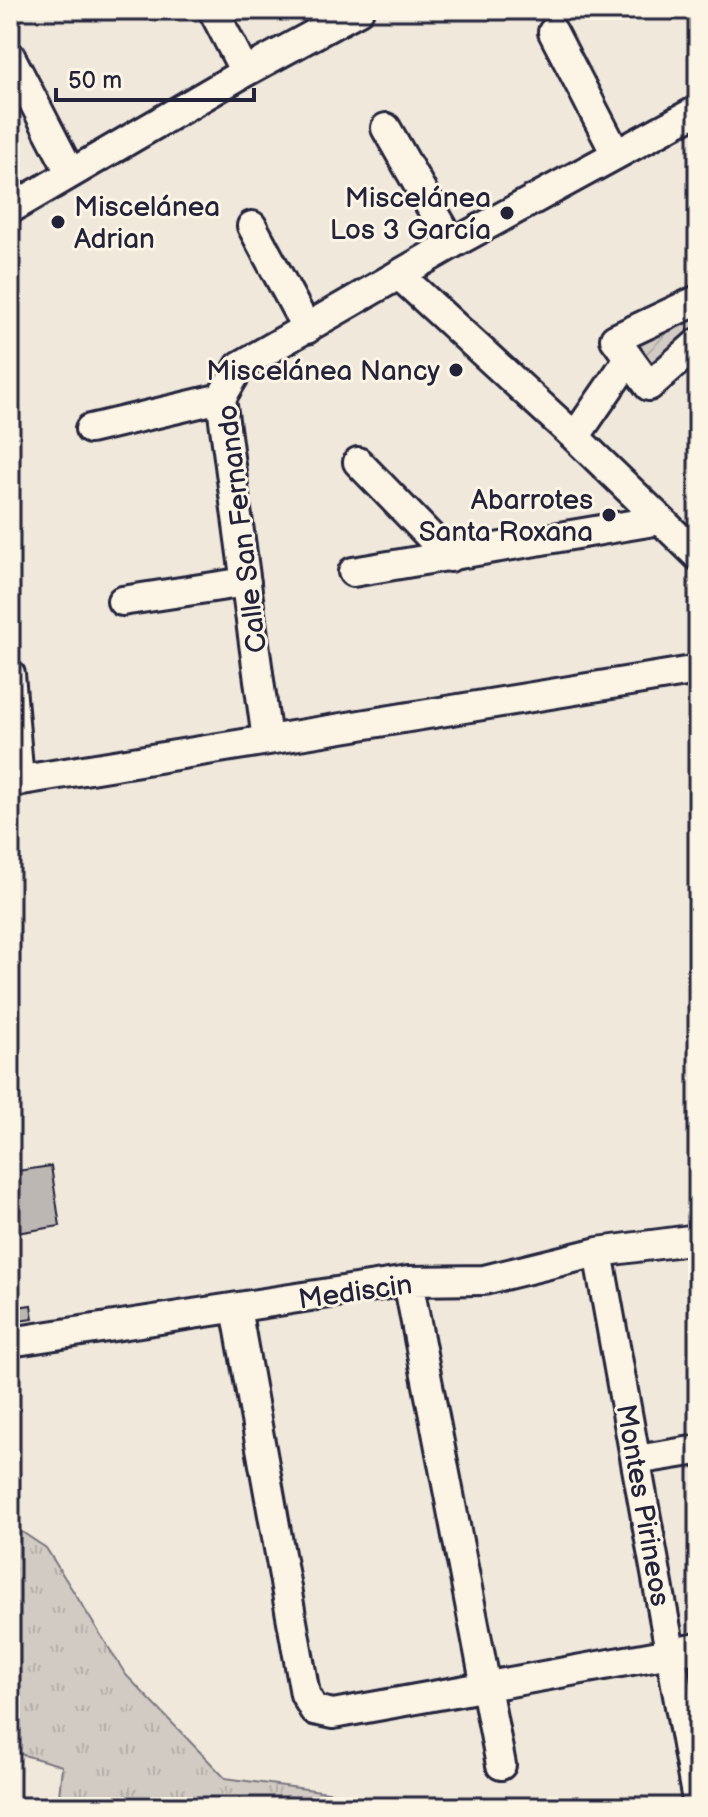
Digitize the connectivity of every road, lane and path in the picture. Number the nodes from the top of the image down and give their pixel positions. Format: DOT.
graph roads {
  1 [pos="213,10"];
  2 [pos="359,10"];
  3 [pos="553,32"];
  4 [pos="10,56"];
  5 [pos="245,72"];
  6 [pos="698,110"];
  7 [pos="386,128"];
  8 [pos="616,154"];
  9 [pos="70,172"];
  10 [pos="10,209"];
  11 [pos="252,226"];
  12 [pos="452,244"];
  13 [pos="399,275"];
  14 [pos="698,300"];
  15 [pos="307,329"];
  16 [pos="698,343"];
  17 [pos="628,360"];
  18 [pos="221,398"];
  19 [pos="90,429"];
  20 [pos="575,437"];
  21 [pos="358,462"];
  22 [pos="660,520"];
  23 [pos="698,556"];
  24 [pos="450,557"];
  25 [pos="353,572"];
  26 [pos="246,582"];
  27 [pos="122,601"];
  28 [pos="698,670"];
  29 [pos="10,674"];
  30 [pos="267,740"];
  31 [pos="15,781"];
  32 [pos="698,1239"];
  33 [pos="598,1252"];
  34 [pos="408,1281"];
  35 [pos="236,1308"];
  36 [pos="10,1342"];
  37 [pos="698,1450"];
  38 [pos="636,1460"];
  39 [pos="684,1650"];
  40 [pos="486,1685"];
  41 [pos="501,1765"];
  42 [pos="698,1806"];
  1 -- 5 [label="street"];
  2 -- 5 [label="street"];
  3 -- 8 [label="street"];
  4 -- 9 [label="street"];
  5 -- 9 [label="street"];
  6 -- 8 [label="street, Calle San Fernando"];
  7 -- 12 [label="street"];
  8 -- 12 [label="street, Calle San Fernando"];
  9 -- 10 [label="street"];
  11 -- 15 [label="street"];
  12 -- 13 [label="street, Calle San Fernando"];
  13 -- 15 [label="street, Calle San Fernando"];
  13 -- 20 [label="street"];
  14 -- 17 [label="street"];
  15 -- 18 [label="street, Calle San Fernando"];
  16 -- 17 [label="street"];
  17 -- 20 [label="street"];
  18 -- 19 [label="street"];
  18 -- 26 [label="street, Calle San Fernando"];
  20 -- 22 [label="street"];
  21 -- 24 [label="street"];
  22 -- 23 [label="street"];
  22 -- 24 [label="street"];
  24 -- 25 [label="street"];
  26 -- 27 [label="street"];
  26 -- 30 [label="street, Calle San Fernando"];
  28 -- 30 [label="street"];
  29 -- 31 [label="street"];
  30 -- 31 [label="street"];
  32 -- 33 [label="street, Mediscin"];
  33 -- 34 [label="street, Mediscin"];
  33 -- 38 [label="street, Montes Pirineos"];
  34 -- 35 [label="street, Mediscin"];
  34 -- 40 [label="street"];
  35 -- 36 [label="street, Mediscin"];
  35 -- 40 [label="street"];
  37 -- 38 [label="street"];
  38 -- 39 [label="street, Montes Pirineos"];
  39 -- 40 [label="street"];
  39 -- 42 [label="street, Montes Pirineos"];
  40 -- 41 [label="street"];
}
